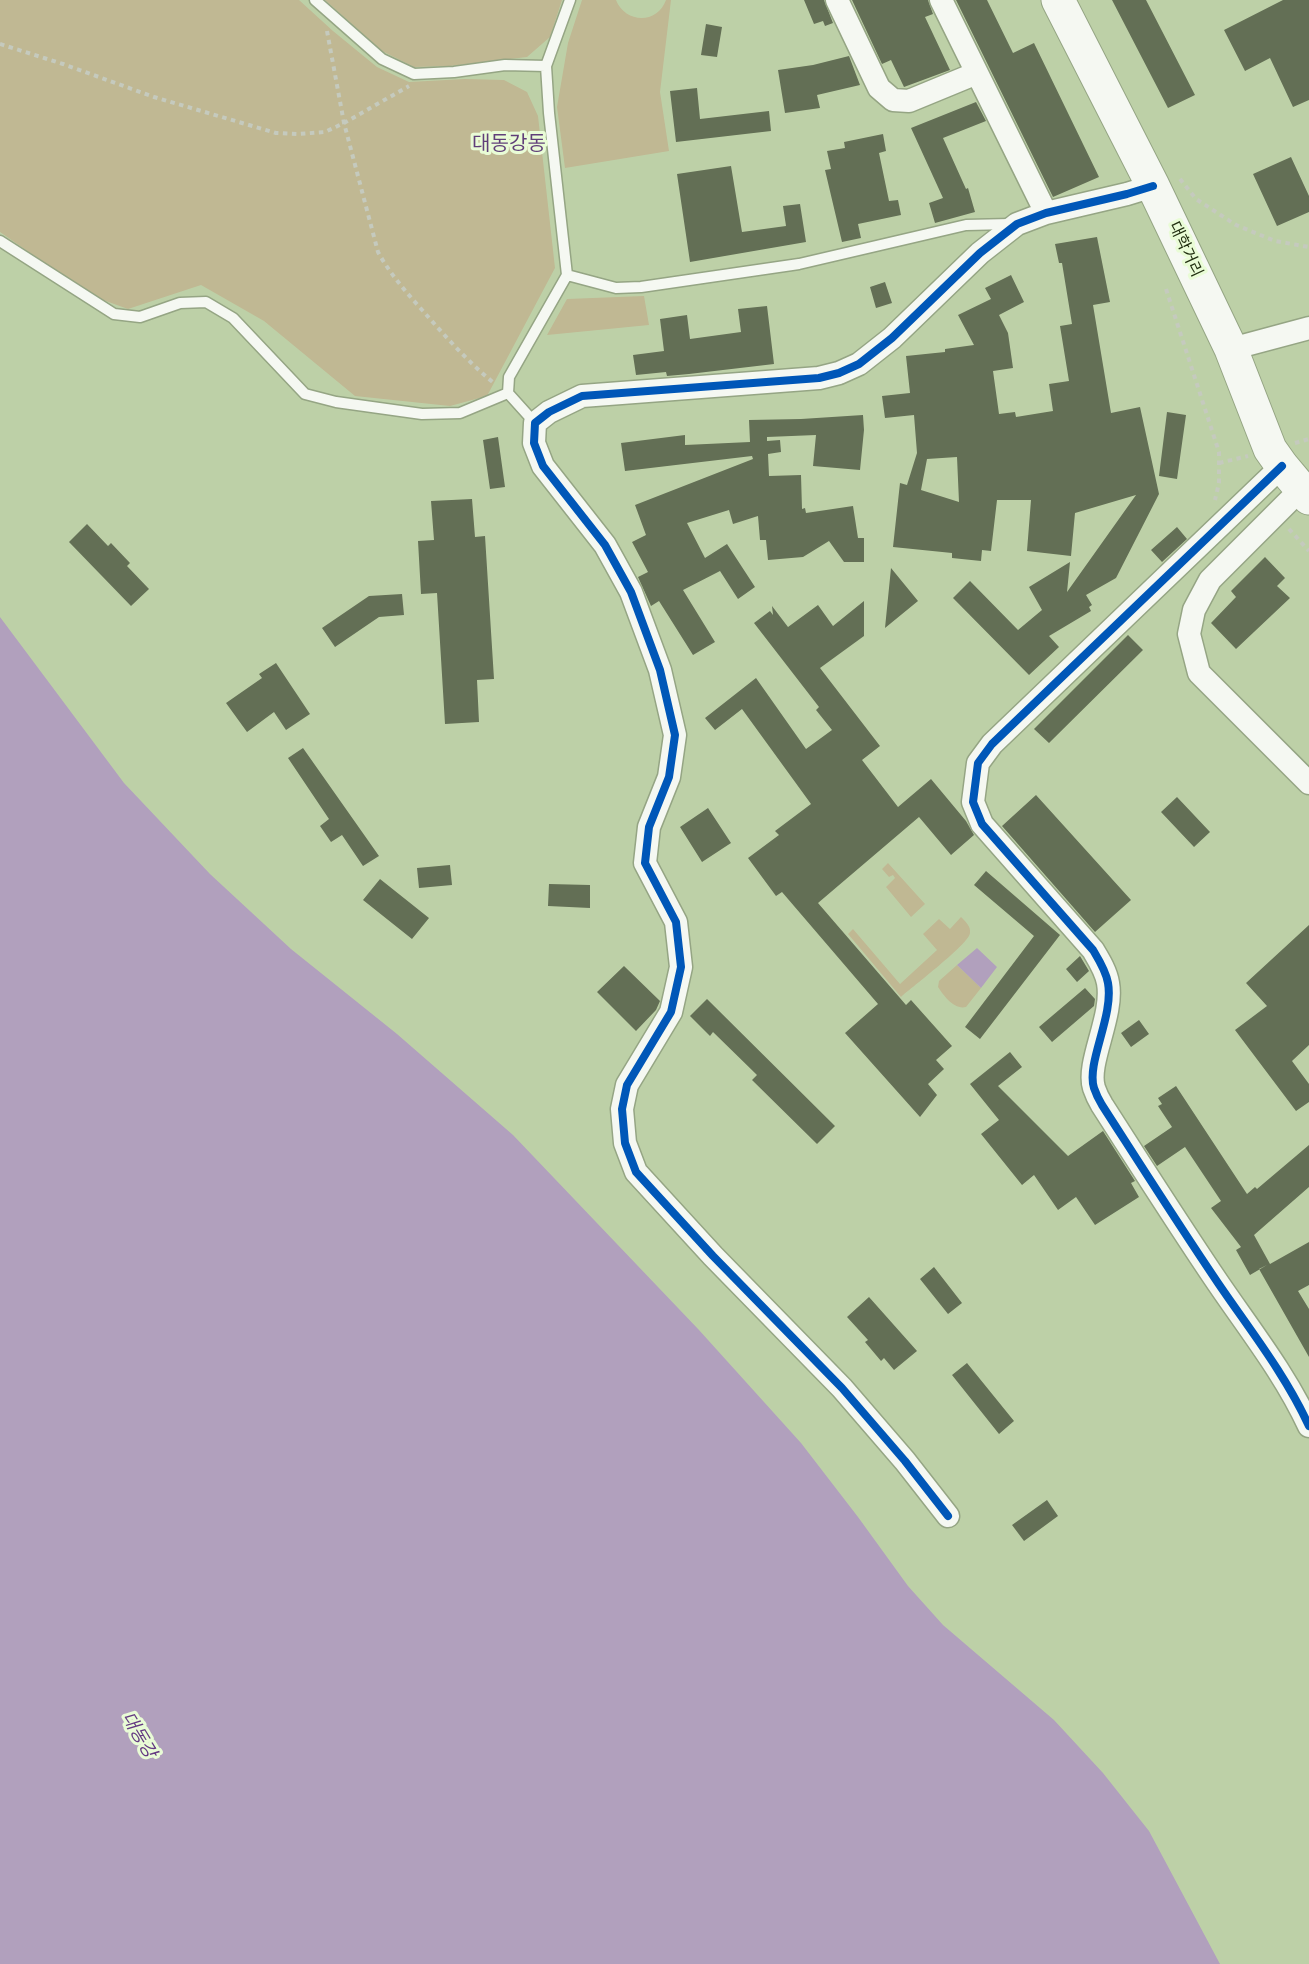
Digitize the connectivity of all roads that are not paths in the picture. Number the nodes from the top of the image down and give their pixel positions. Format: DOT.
graph roads {
  1 [pos="570,0"];
  2 [pos="837,0"];
  3 [pos="941,0"];
  4 [pos="1058,0"];
  5 [pos="319,3"];
  6 [pos="546,66"];
  7 [pos="977,73"];
  8 [pos="1165,181"];
  9 [pos="1046,213"];
  10 [pos="1017,224"];
  11 [pos="0,241"];
  12 [pos="567,275"];
  13 [pos="1309,328"];
  14 [pos="1231,349"];
  15 [pos="504,390"];
  16 [pos="535,423"];
  17 [pos="1297,485"];
  18 [pos="1309,783"];
  19 [pos="1309,1426"];
  20 [pos="948,1516"];
  1 -- 6 [label="lane"];
  2 -- 7 [label="street"];
  3 -- 7 [label="street"];
  4 -- 8 [label="main road, 대학거리"];
  5 -- 6 [label="lane"];
  6 -- 12 [label="lane"];
  7 -- 9 [label="street"];
  8 -- 9 [label="street"];
  8 -- 14 [label="main road, 대학거리"];
  9 -- 10 [label="street"];
  10 -- 12 [label="lane"];
  10 -- 16 [label="street"];
  11 -- 15 [label="lane"];
  12 -- 15 [label="lane"];
  13 -- 14 [label="street"];
  14 -- 17 [label="main road, 대학거리"];
  15 -- 16 [label="lane"];
  16 -- 20 [label="street"];
  17 -- 18 [label="street"];
  17 -- 19 [label="street"];
}
